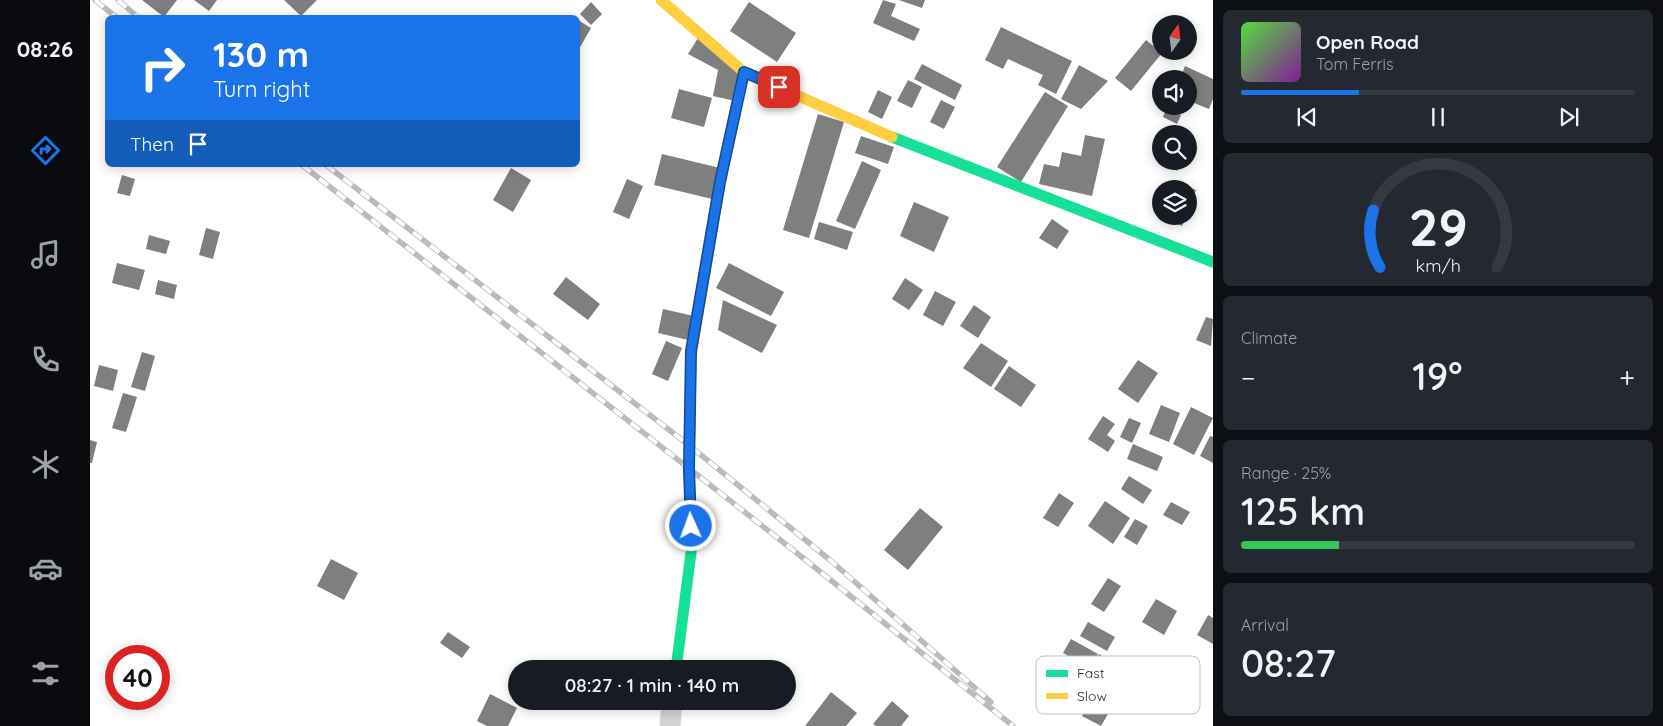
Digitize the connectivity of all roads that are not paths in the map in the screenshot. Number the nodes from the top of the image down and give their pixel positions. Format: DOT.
graph roads {
  1 [pos="661,0"];
  2 [pos="744,72"];
  3 [pos="1213,262"];
  4 [pos="677,660"];
  5 [pos="671,710"];
  6 [pos="670,726"];
  1 -- 2 [label="street"];
  2 -- 3 [label="street"];
  2 -- 4 [label="street"];
  5 -- 6 [label="street"];
}
